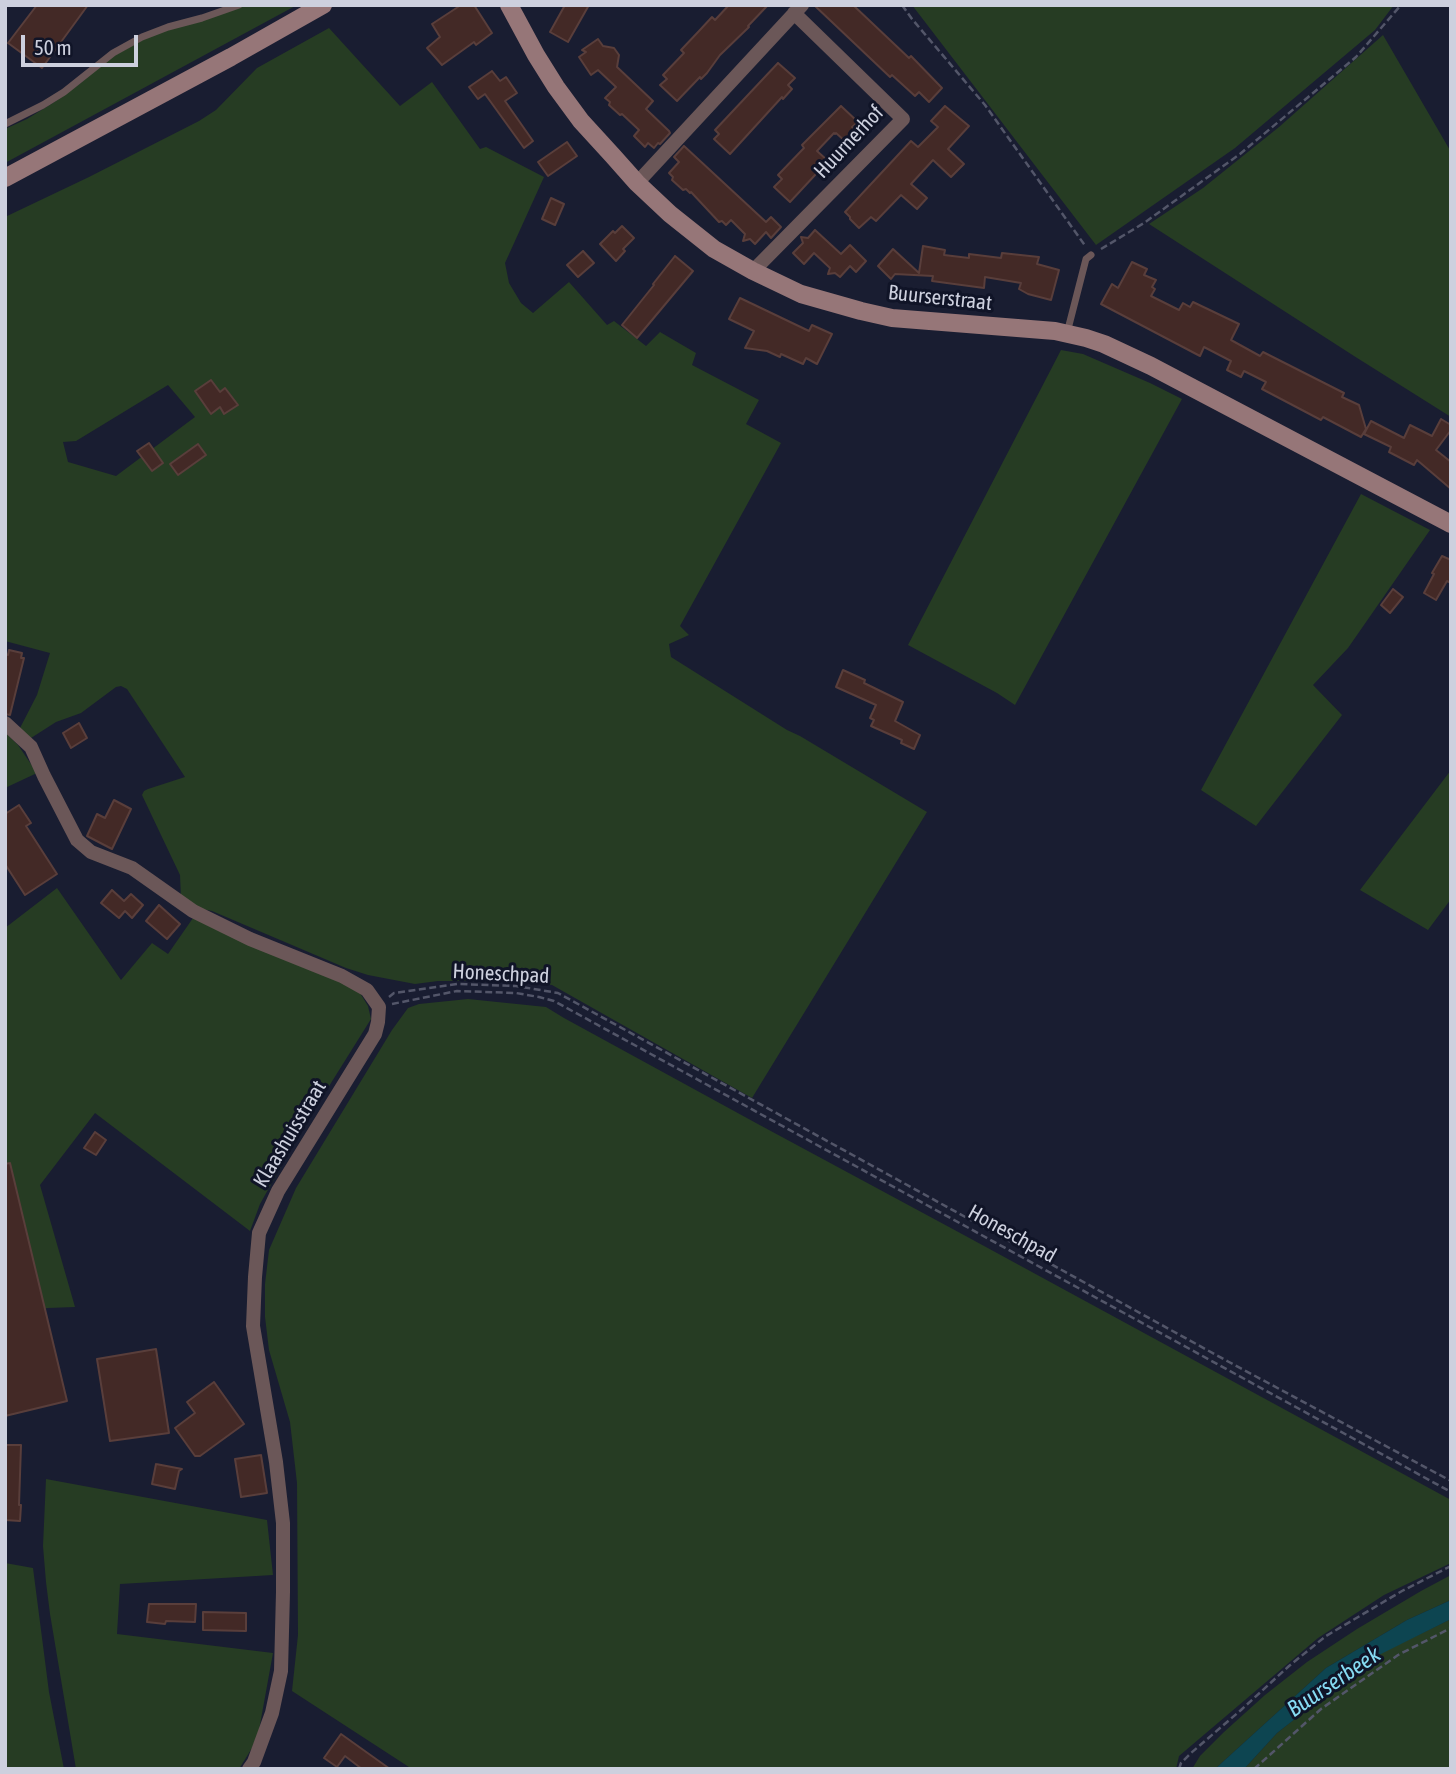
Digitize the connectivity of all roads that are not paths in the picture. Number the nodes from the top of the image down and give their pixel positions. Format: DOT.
graph roads {
  1 [pos="239,5"];
  2 [pos="323,5"];
  3 [pos="509,5"];
  4 [pos="798,9"];
  5 [pos="5,124"];
  6 [pos="5,178"];
  7 [pos="637,183"];
  8 [pos="1091,255"];
  9 [pos="753,271"];
  10 [pos="1067,334"];
  11 [pos="1451,524"];
  12 [pos="5,723"];
  13 [pos="249,1769"];
  1 -- 5 [label="lane"];
  2 -- 6 [label="main road"];
  3 -- 7 [label="main road, Buurserstraat"];
  4 -- 7 [label="street, Huurnerhof"];
  4 -- 9 [label="street, Huurnerhof"];
  7 -- 9 [label="main road, Buurserstraat"];
  8 -- 10 [label="lane"];
  9 -- 10 [label="main road, Buurserstraat"];
  10 -- 11 [label="main road, Buurserstraat"];
  12 -- 13 [label="street, Klaashuisstraat"];
}
